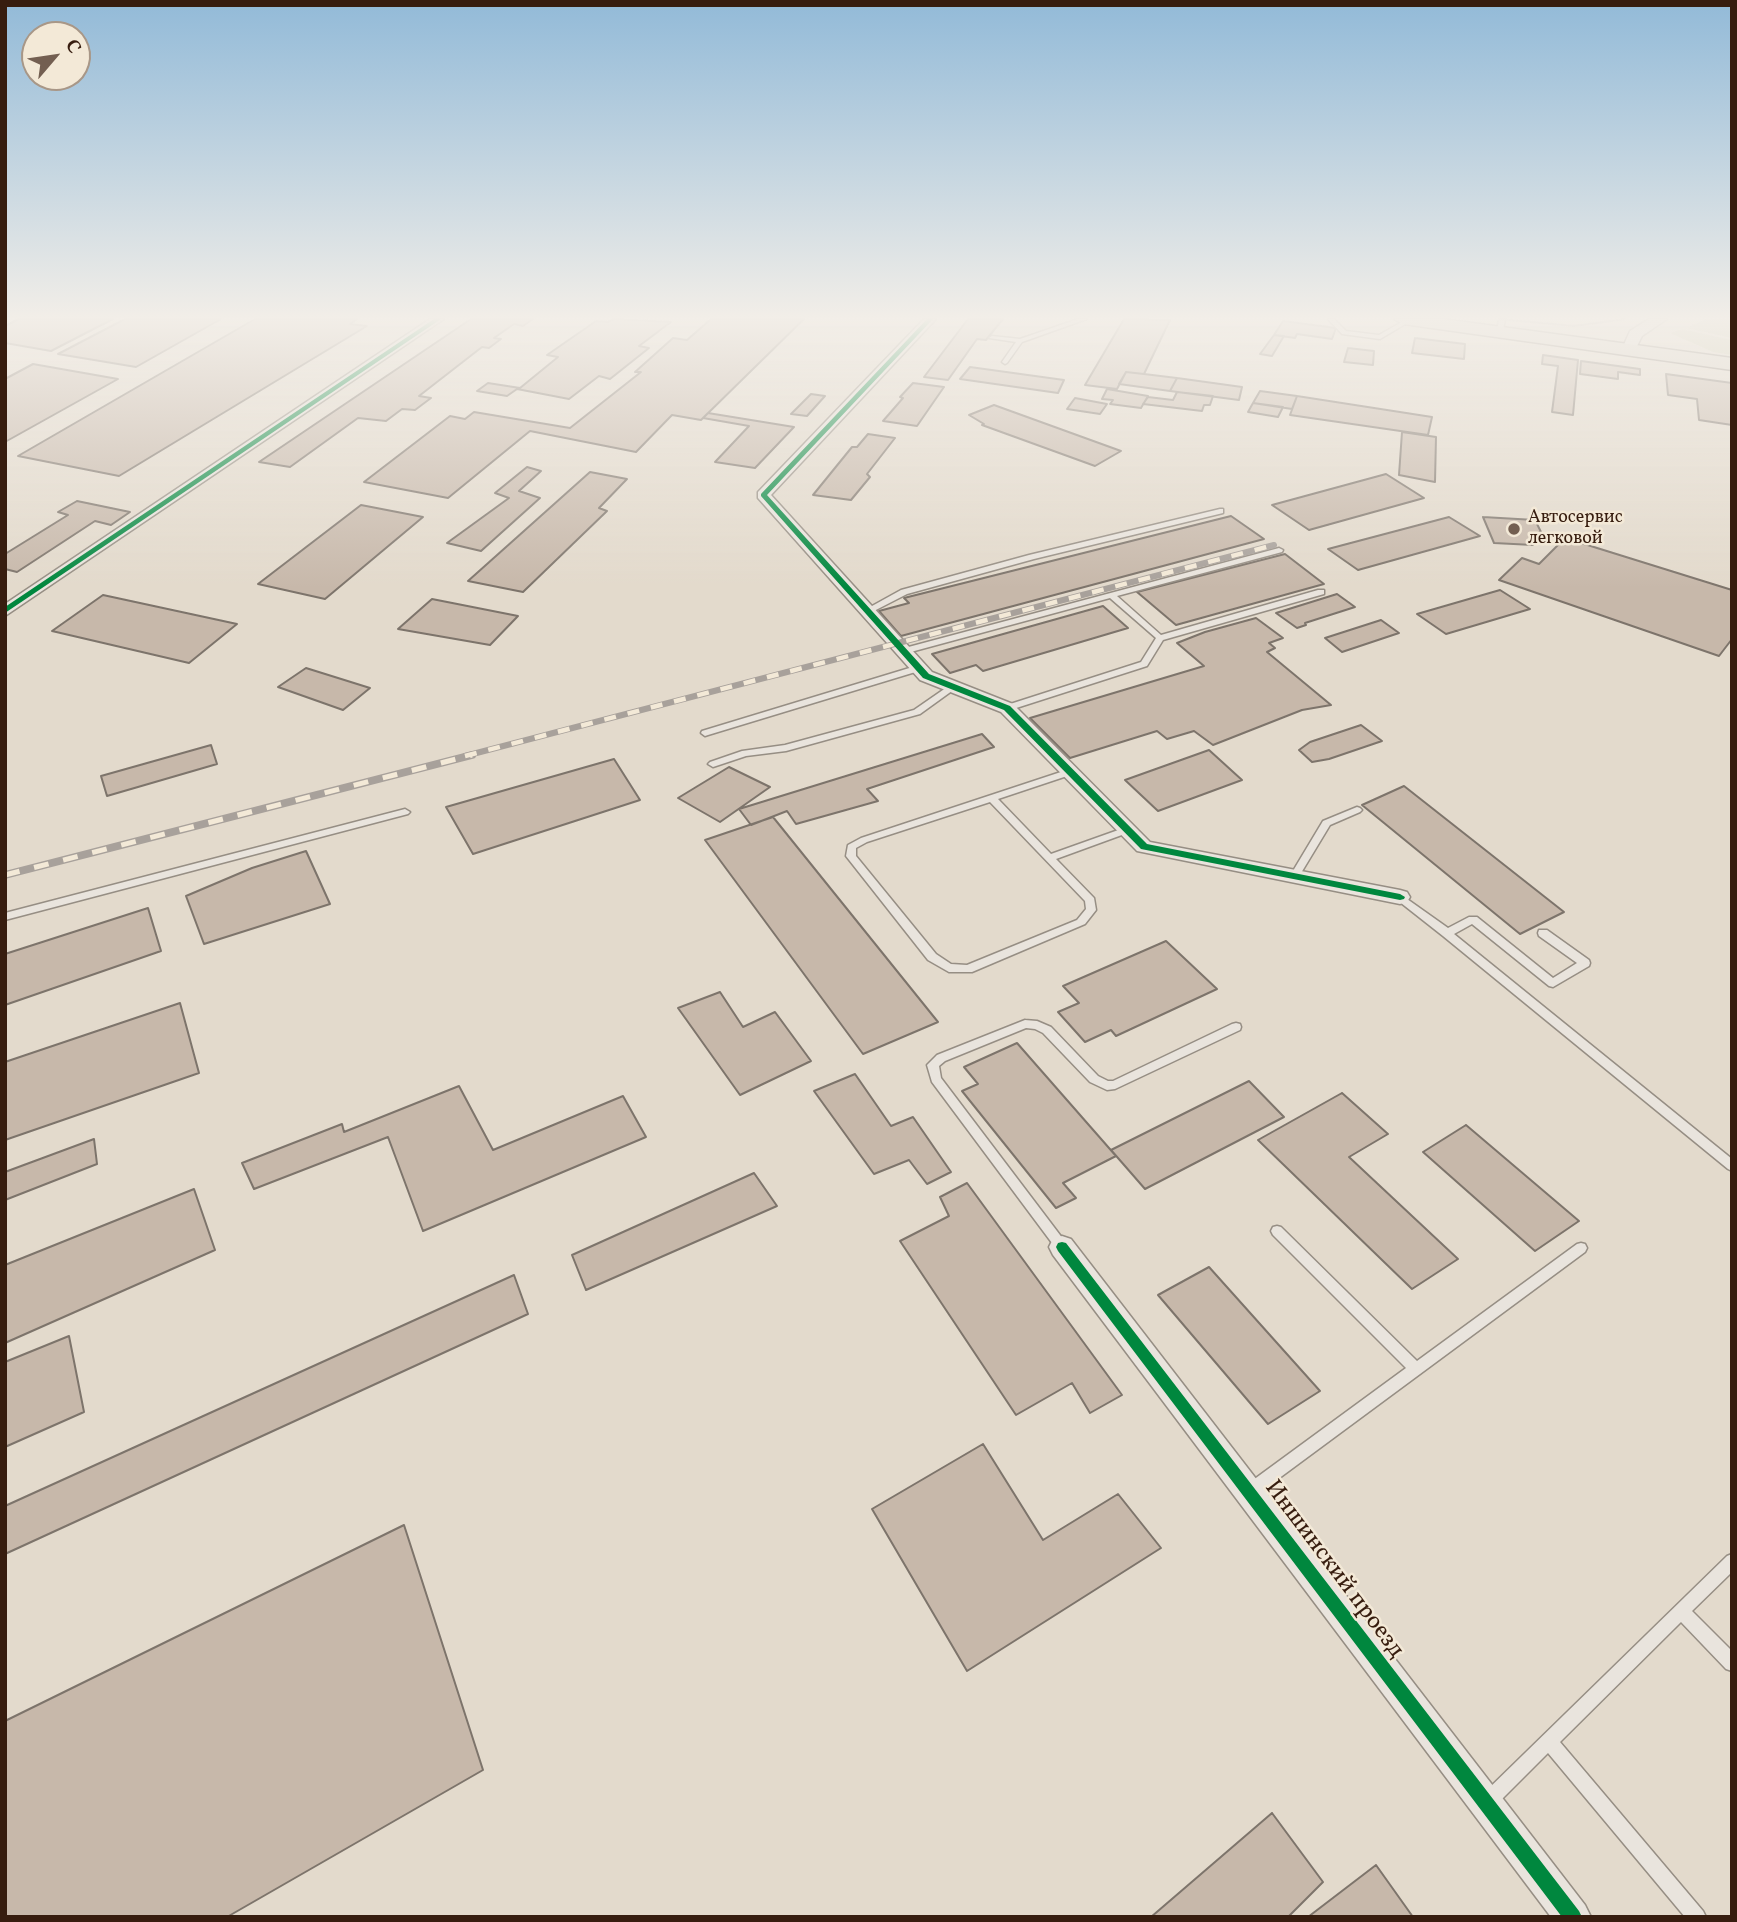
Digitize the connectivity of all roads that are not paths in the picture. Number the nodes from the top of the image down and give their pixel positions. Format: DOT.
graph roads {
  1 [pos="305,409"];
  2 [pos="844,409"];
  3 [pos="1220,511"];
  4 [pos="1279,550"];
  5 [pos="1321,592"];
  6 [pos="1111,595"];
  7 [pos="5,611"];
  8 [pos="867,611"];
  9 [pos="1160,638"];
  10 [pos="904,651"];
  11 [pos="919,668"];
  12 [pos="953,687"];
  13 [pos="1007,708"];
  14 [pos="705,733"];
  15 [pos="713,764"];
  16 [pos="1070,772"];
  17 [pos="992,798"];
  18 [pos="1357,810"];
  19 [pos="405,812"];
  20 [pos="1127,830"];
  21 [pos="1049,858"];
  22 [pos="1295,876"];
  23 [pos="1401,897"];
  24 [pos="5,917"];
  25 [pos="1447,933"];
  26 [pos="1544,933"];
  27 [pos="1236,1027"];
  28 [pos="1732,1166"];
  29 [pos="1277,1231"];
  30 [pos="1062,1247"];
  31 [pos="1581,1248"];
  32 [pos="1416,1369"];
  33 [pos="1248,1493"];
  34 [pos="1732,1561"];
  35 [pos="1682,1611"];
  36 [pos="1732,1663"];
  37 [pos="1549,1741"];
  38 [pos="1486,1804"];
  39 [pos="1573,1917"];
  40 [pos="1698,1917"];
  1 -- 7 [label="street"];
  2 -- 8 [label="street"];
  3 -- 8 [label="lane"];
  4 -- 6 [label="lane"];
  5 -- 9 [label="lane"];
  6 -- 9 [label="lane"];
  6 -- 10 [label="lane"];
  8 -- 10 [label="street"];
  9 -- 13 [label="lane"];
  10 -- 11 [label="street"];
  11 -- 12 [label="street"];
  11 -- 14 [label="lane"];
  12 -- 13 [label="street"];
  12 -- 15 [label="lane"];
  13 -- 16 [label="street"];
  16 -- 17 [label="lane"];
  16 -- 20 [label="street"];
  17 -- 21 [label="lane"];
  17 -- 21 [label="lane"];
  18 -- 22 [label="lane"];
  19 -- 24 [label="lane"];
  20 -- 21 [label="lane"];
  20 -- 22 [label="street"];
  22 -- 23 [label="street"];
  23 -- 25 [label="lane"];
  25 -- 26 [label="lane"];
  25 -- 28 [label="lane"];
  27 -- 30 [label="lane"];
  29 -- 32 [label="lane"];
  30 -- 33 [label="street, Иншинский проезд"];
  31 -- 32 [label="lane"];
  32 -- 33 [label="lane"];
  33 -- 38 [label="street, Иншинский проезд"];
  34 -- 35 [label="lane"];
  35 -- 36 [label="lane"];
  35 -- 37 [label="lane"];
  37 -- 38 [label="lane"];
  37 -- 40 [label="lane"];
  38 -- 39 [label="street, Иншинский проезд"];
}
